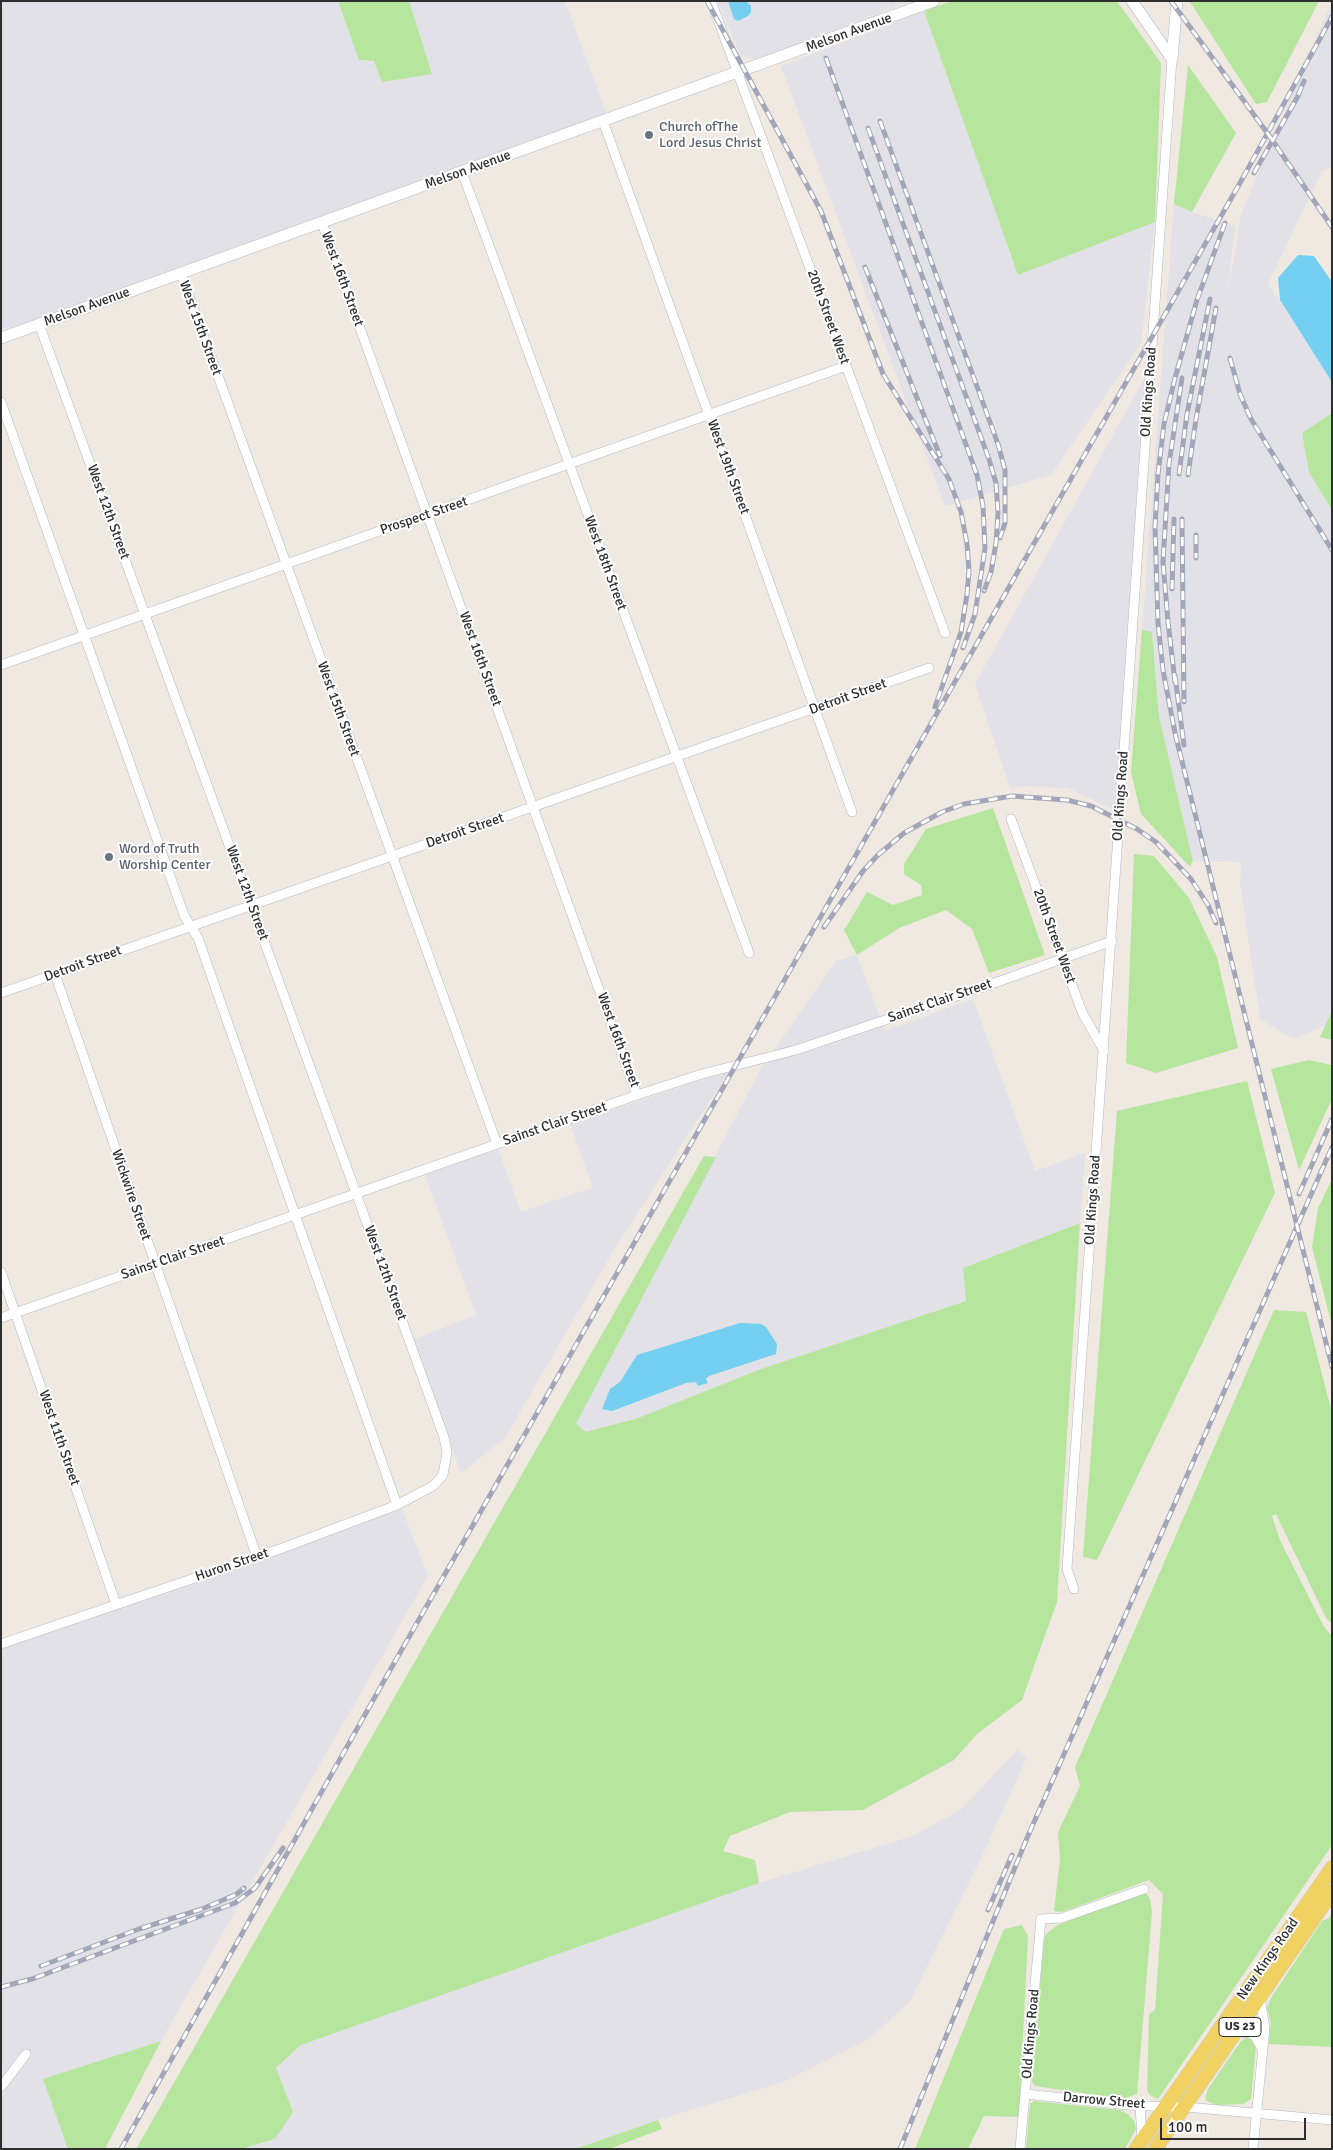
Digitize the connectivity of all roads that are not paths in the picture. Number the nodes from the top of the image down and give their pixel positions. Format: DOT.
graph roads {
  1 [pos="710,1"];
  2 [pos="934,1"];
  3 [pos="1132,1"];
  4 [pos="1177,1"];
  5 [pos="1172,59"];
  6 [pos="737,73"];
  7 [pos="603,121"];
  8 [pos="462,172"];
  9 [pos="322,223"];
  10 [pos="181,274"];
  11 [pos="39,324"];
  12 [pos="1,338"];
  13 [pos="846,366"];
  14 [pos="1,402"];
  15 [pos="708,414"];
  16 [pos="569,464"];
  17 [pos="427,515"];
  18 [pos="286,565"];
  19 [pos="145,614"];
  20 [pos="945,633"];
  21 [pos="83,636"];
  22 [pos="1,665"];
  23 [pos="929,668"];
  24 [pos="816,708"];
  25 [pos="677,756"];
  26 [pos="534,808"];
  27 [pos="852,812"];
  28 [pos="1011,818"];
  29 [pos="392,855"];
  30 [pos="251,905"];
  31 [pos="190,926"];
  32 [pos="1112,941"];
  33 [pos="749,953"];
  34 [pos="1062,959"];
  35 [pos="55,974"];
  36 [pos="1,993"];
  37 [pos="1104,1051"];
  38 [pos="637,1096"];
  39 [pos="497,1144"];
  40 [pos="356,1193"];
  41 [pos="296,1215"];
  42 [pos="155,1264"];
  43 [pos="1,1272"];
  44 [pos="16,1313"];
  45 [pos="1,1318"];
  46 [pos="447,1463"];
  47 [pos="397,1505"];
  48 [pos="257,1556"];
  49 [pos="1074,1589"];
  50 [pos="116,1604"];
  51 [pos="1,1644"];
  52 [pos="1332,1868"];
  53 [pos="1144,1889"];
  54 [pos="1332,1892"];
  55 [pos="1260,1998"];
  56 [pos="1234,2036"];
  57 [pos="1262,2050"];
  58 [pos="26,2054"];
  59 [pos="1,2087"];
  60 [pos="1026,2094"];
  61 [pos="1140,2105"];
  62 [pos="1165,2106"];
  63 [pos="1185,2107"];
  64 [pos="1256,2113"];
  65 [pos="1332,2120"];
  66 [pos="1139,2144"];
  67 [pos="1020,2149"];
  68 [pos="1155,2149"];
  69 [pos="1253,2149"];
  1 -- 6 [label="street, 20th Street West"];
  2 -- 6 [label="street, Melson Avenue"];
  3 -- 5 [label="street"];
  4 -- 5 [label="street, Old Kings Road"];
  5 -- 32 [label="street, Old Kings Road"];
  6 -- 7 [label="street, Melson Avenue"];
  6 -- 13 [label="street, 20th Street West"];
  7 -- 8 [label="street, Melson Avenue"];
  7 -- 15 [label="street, West 19th Street"];
  8 -- 9 [label="street, Melson Avenue"];
  8 -- 16 [label="street, West 18th Street"];
  9 -- 10 [label="street, Melson Avenue"];
  9 -- 17 [label="street, West 16th Street"];
  10 -- 11 [label="street, Melson Avenue"];
  10 -- 18 [label="street, West 15th Street"];
  11 -- 12 [label="street, Melson Avenue"];
  11 -- 19 [label="street, West 12th Street"];
  13 -- 15 [label="street, Prospect Street"];
  13 -- 20 [label="street, 20th Street West"];
  14 -- 21 [label="street"];
  15 -- 16 [label="street, Prospect Street"];
  15 -- 24 [label="street, West 19th Street"];
  16 -- 17 [label="street, Prospect Street"];
  16 -- 25 [label="street, West 18th Street"];
  17 -- 18 [label="street, Prospect Street"];
  17 -- 26 [label="street, West 16th Street"];
  18 -- 19 [label="street, Prospect Street"];
  18 -- 29 [label="street, West 15th Street"];
  19 -- 21 [label="street, Prospect Street"];
  19 -- 30 [label="street, West 12th Street"];
  21 -- 22 [label="street, Prospect Street"];
  21 -- 31 [label="street"];
  23 -- 24 [label="street, Detroit Street"];
  24 -- 25 [label="street, Detroit Street"];
  24 -- 27 [label="street, West 19th Street"];
  25 -- 26 [label="street, Detroit Street"];
  25 -- 33 [label="street, West 18th Street"];
  26 -- 29 [label="street, Detroit Street"];
  26 -- 38 [label="street, West 16th Street"];
  28 -- 34 [label="street, 20th Street West"];
  29 -- 30 [label="street, Detroit Street"];
  29 -- 39 [label="street, West 15th Street"];
  30 -- 31 [label="street, Detroit Street"];
  30 -- 40 [label="street, West 12th Street"];
  31 -- 35 [label="street, Detroit Street"];
  31 -- 41 [label="street"];
  32 -- 34 [label="street, Sainst Clair Street"];
  32 -- 37 [label="street, Old Kings Road"];
  34 -- 37 [label="street, 20th Street West"];
  34 -- 38 [label="street, Sainst Clair Street"];
  35 -- 36 [label="street, Detroit Street"];
  35 -- 42 [label="street, Wickwire Street"];
  37 -- 49 [label="street, Old Kings Road"];
  38 -- 39 [label="street, Sainst Clair Street"];
  39 -- 40 [label="street, Sainst Clair Street"];
  40 -- 41 [label="street, Sainst Clair Street"];
  40 -- 46 [label="street, West 12th Street"];
  41 -- 42 [label="street, Sainst Clair Street"];
  41 -- 47 [label="street"];
  42 -- 44 [label="street, Sainst Clair Street"];
  42 -- 48 [label="street, Wickwire Street"];
  43 -- 44 [label="street, West 11th Street"];
  44 -- 45 [label="street, Sainst Clair Street"];
  44 -- 50 [label="street, West 11th Street"];
  46 -- 47 [label="street, Huron Street"];
  47 -- 48 [label="street, Huron Street"];
  48 -- 50 [label="street, Huron Street"];
  50 -- 51 [label="street, Huron Street"];
  52 -- 62 [label="main road, New Kings Road / US 23"];
  53 -- 60 [label="street, Old Kings Road"];
  54 -- 55 [label="main road, New Kings Road / US 23"];
  55 -- 56 [label="main road, New Kings Road / US 23"];
  55 -- 57 [label="street"];
  56 -- 57 [label="street"];
  56 -- 63 [label="main road, New Kings Road / US 23"];
  57 -- 64 [label="street"];
  58 -- 59 [label="street"];
  60 -- 61 [label="street, Darrow Street"];
  60 -- 67 [label="street, Old Kings Road"];
  61 -- 62 [label="street, Darrow Street"];
  61 -- 66 [label="street"];
  62 -- 63 [label="street, Darrow Street"];
  62 -- 66 [label="main road, New Kings Road / US 23"];
  63 -- 64 [label="street, Darrow Street"];
  63 -- 68 [label="main road, New Kings Road / US 23"];
  64 -- 65 [label="street, Darrow Street"];
  64 -- 69 [label="street"];
}
